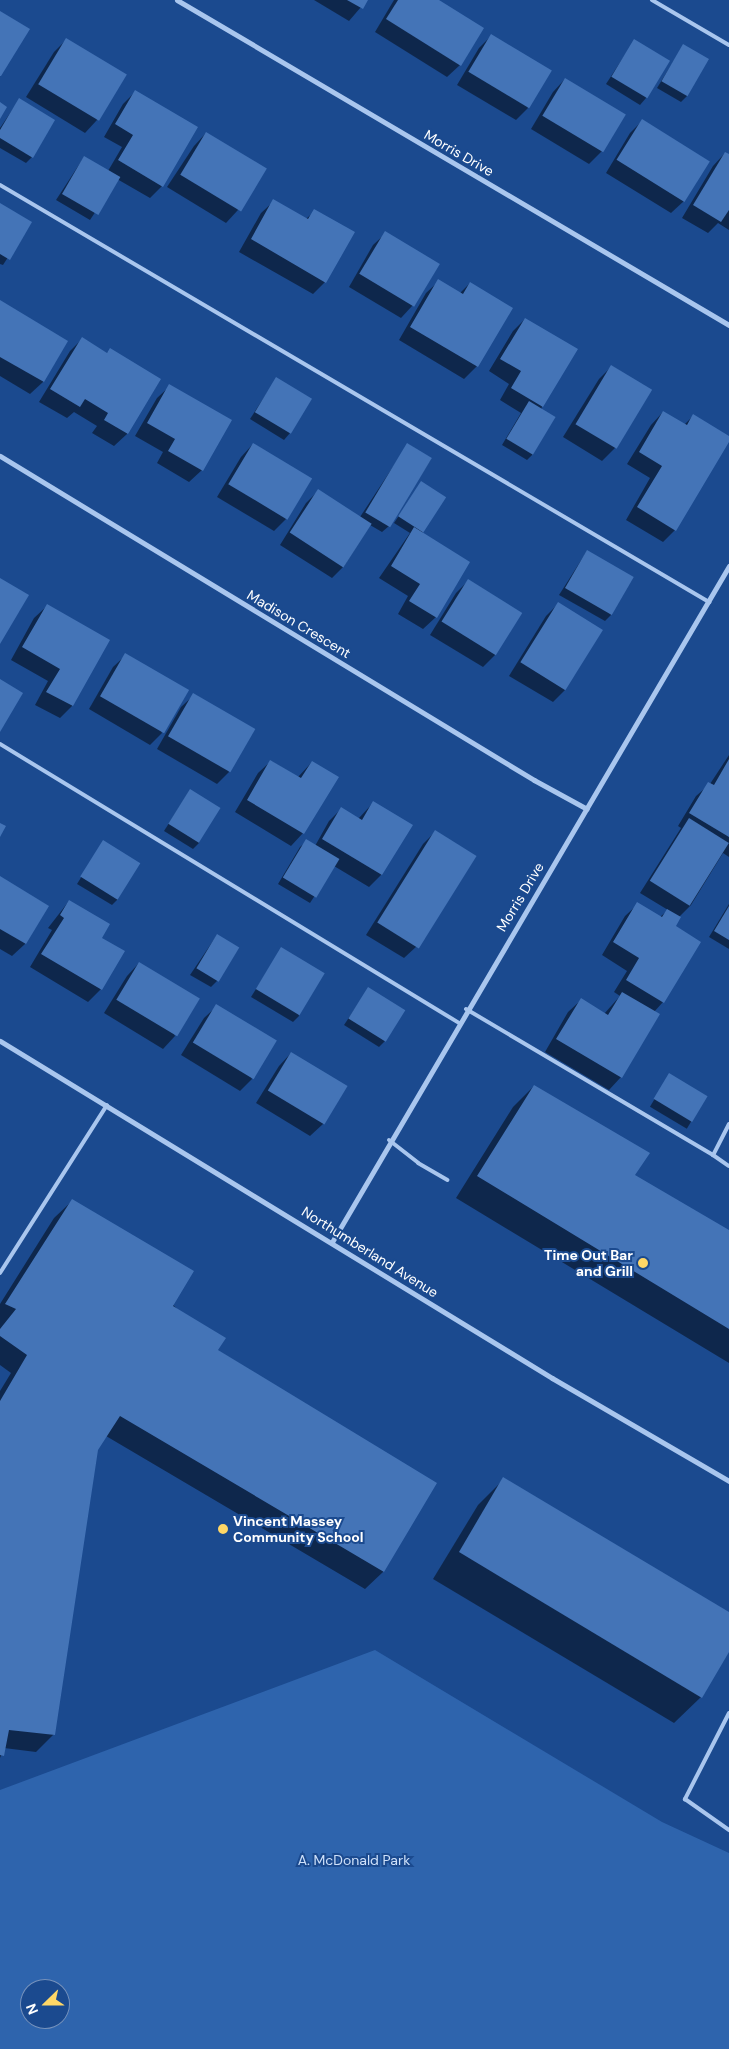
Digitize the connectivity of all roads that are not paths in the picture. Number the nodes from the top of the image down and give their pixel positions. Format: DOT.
graph roads {
  1 [pos="177,0"];
  2 [pos="652,0"];
  3 [pos="729,45"];
  4 [pos="0,185"];
  5 [pos="729,325"];
  6 [pos="0,456"];
  7 [pos="729,566"];
  8 [pos="709,602"];
  9 [pos="0,744"];
  10 [pos="587,809"];
  11 [pos="466,1009"];
  12 [pos="459,1023"];
  13 [pos="0,1042"];
  14 [pos="108,1105"];
  15 [pos="729,1124"];
  16 [pos="389,1140"];
  17 [pos="713,1155"];
  18 [pos="729,1166"];
  19 [pos="448,1180"];
  20 [pos="332,1242"];
  21 [pos="0,1273"];
  22 [pos="729,1481"];
  23 [pos="729,1713"];
  24 [pos="729,1830"];
  1 -- 5 [label="street, Morris Drive"];
  2 -- 3 [label="lane"];
  4 -- 8 [label="lane"];
  6 -- 10 [label="street, Madison Crescent"];
  7 -- 8 [label="street, Morris Drive"];
  8 -- 10 [label="street, Morris Drive"];
  9 -- 12 [label="lane"];
  10 -- 11 [label="street, Morris Drive"];
  11 -- 12 [label="street, Morris Drive"];
  11 -- 17 [label="lane"];
  12 -- 16 [label="street, Morris Drive"];
  13 -- 14 [label="street, Northumberland Avenue"];
  14 -- 20 [label="street, Northumberland Avenue"];
  14 -- 21 [label="lane"];
  15 -- 17 [label="lane"];
  16 -- 19 [label="lane"];
  16 -- 20 [label="street, Morris Drive"];
  17 -- 18 [label="lane"];
  20 -- 22 [label="street, Northumberland Avenue"];
  23 -- 24 [label="lane"];
}
